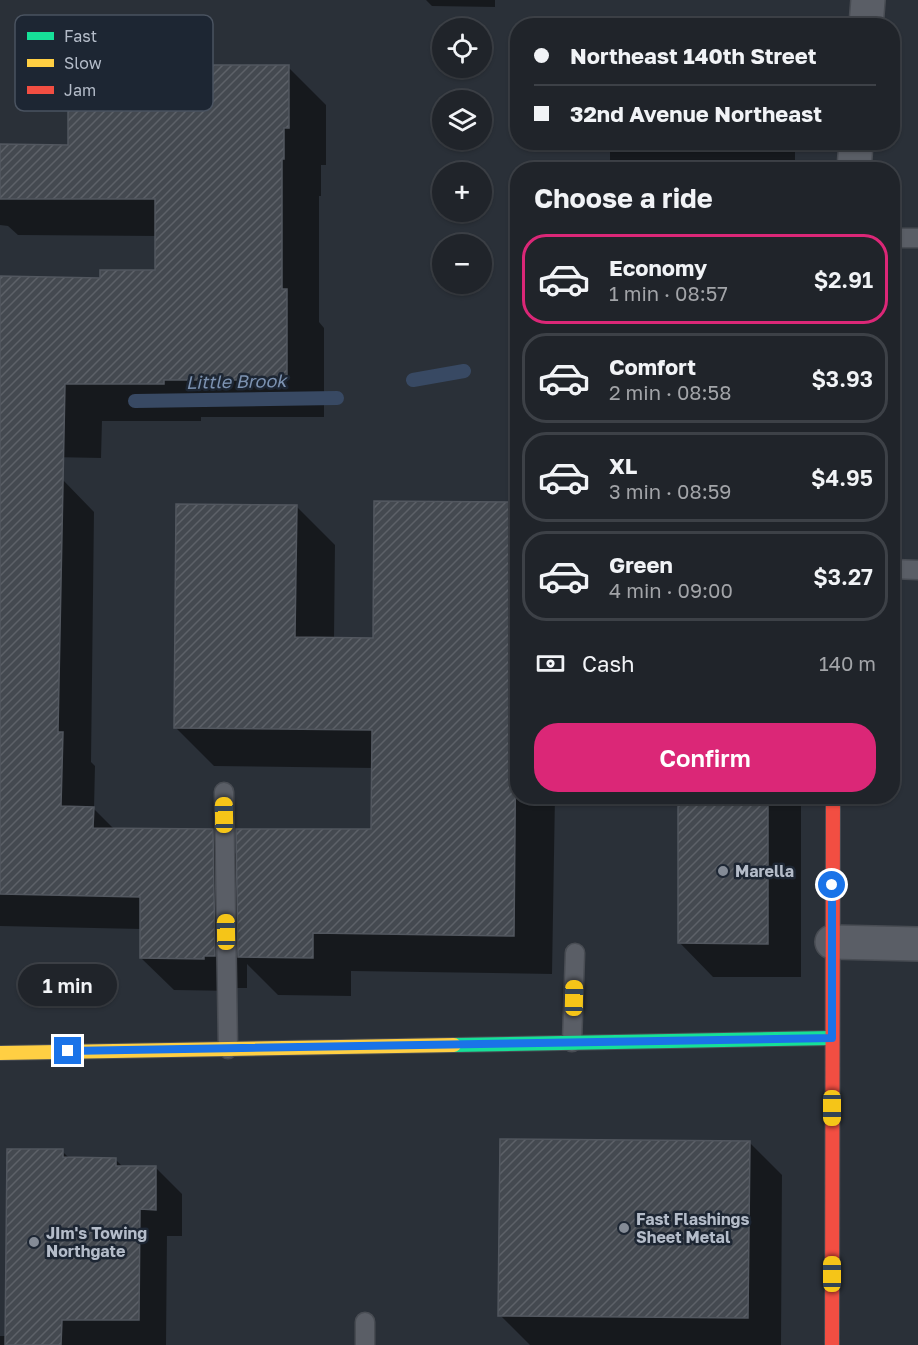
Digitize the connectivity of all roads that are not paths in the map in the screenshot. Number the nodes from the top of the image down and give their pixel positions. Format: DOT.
graph roads {
  1 [pos="868,0"];
  2 [pos="867,18"];
  3 [pos="900,238"];
  4 [pos="918,238"];
  5 [pos="900,569"];
  6 [pos="918,570"];
  7 [pos="224,792"];
  8 [pos="833,804"];
  9 [pos="832,942"];
  10 [pos="918,944"];
  11 [pos="575,953"];
  12 [pos="832,1038"];
  13 [pos="572,1042"];
  14 [pos="228,1048"];
  15 [pos="0,1053"];
  16 [pos="365,1322"];
  17 [pos="365,1345"];
  18 [pos="832,1345"];
  1 -- 2 [label="street"];
  3 -- 4 [label="lane"];
  5 -- 6 [label="lane"];
  7 -- 14 [label="lane"];
  8 -- 9 [label="street"];
  9 -- 10 [label="street"];
  9 -- 12 [label="street"];
  11 -- 13 [label="lane"];
  12 -- 13 [label="street"];
  12 -- 18 [label="street"];
  13 -- 14 [label="street"];
  14 -- 15 [label="street"];
  16 -- 17 [label="lane"];
}
